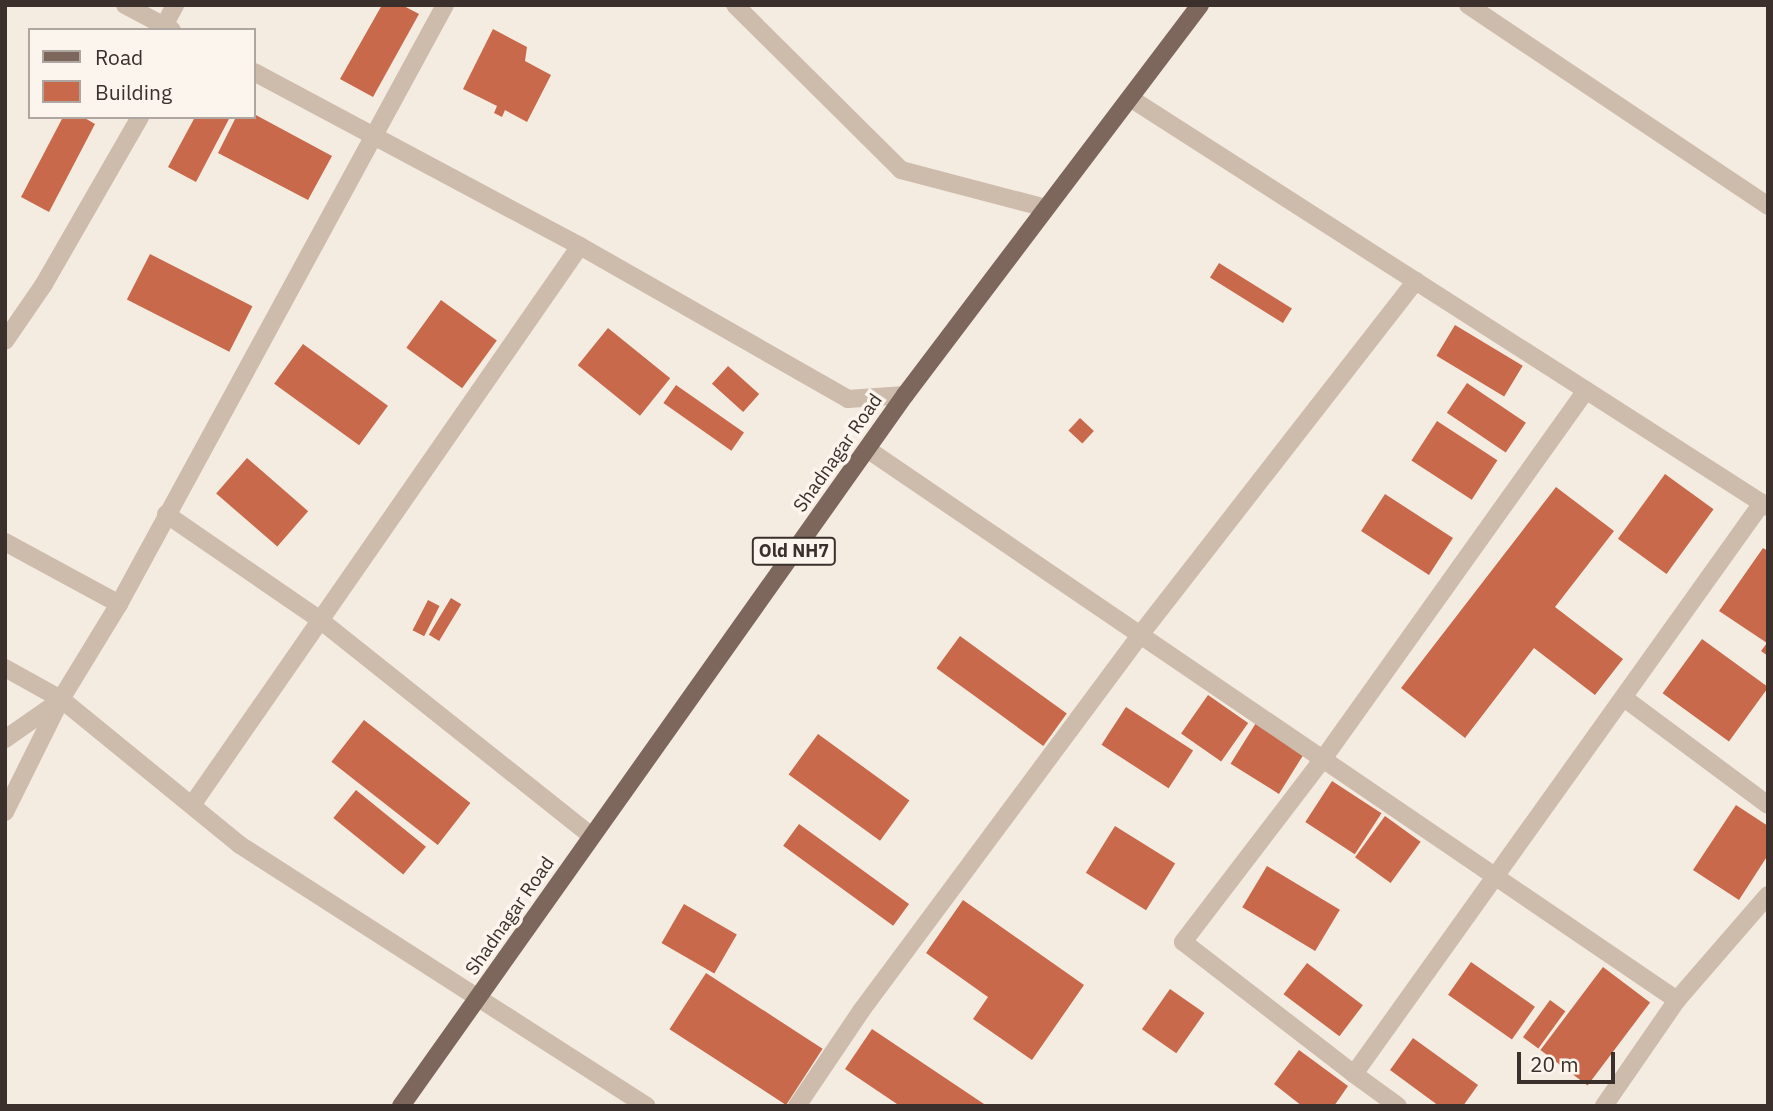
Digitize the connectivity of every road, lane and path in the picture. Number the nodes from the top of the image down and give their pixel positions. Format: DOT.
graph roads {
  1 [pos="125,5"];
  2 [pos="175,5"];
  3 [pos="445,5"];
  4 [pos="735,5"];
  5 [pos="1200,5"];
  6 [pos="1468,5"];
  7 [pos="168,28"];
  8 [pos="256,73"];
  9 [pos="1130,97"];
  10 [pos="139,119"];
  11 [pos="374,135"];
  12 [pos="1768,206"];
  13 [pos="1046,208"];
  14 [pos="580,246"];
  15 [pos="1416,281"];
  16 [pos="5,341"];
  17 [pos="1586,390"];
  18 [pos="905,395"];
  19 [pos="867,449"];
  20 [pos="1765,505"];
  21 [pos="166,514"];
  22 [pos="5,542"];
  23 [pos="119,604"];
  24 [pos="320,620"];
  25 [pos="1140,635"];
  26 [pos="5,668"];
  27 [pos="1624,698"];
  28 [pos="61,699"];
  29 [pos="5,739"];
  30 [pos="1323,759"];
  31 [pos="192,805"];
  32 [pos="1768,805"];
  33 [pos="5,813"];
  34 [pos="592,836"];
  35 [pos="1496,878"];
  36 [pos="1768,895"];
  37 [pos="477,998"];
  38 [pos="1677,1000"];
  39 [pos="1354,1074"];
  40 [pos="401,1106"];
  41 [pos="647,1106"];
  42 [pos="797,1106"];
  43 [pos="1398,1106"];
  44 [pos="1604,1106"];
  1 -- 7 [label="street"];
  2 -- 7 [label="street"];
  3 -- 11 [label="street"];
  4 -- 13 [label="street"];
  5 -- 9 [label="main road, Shadnagar Road / Old NH7"];
  6 -- 12 [label="street"];
  8 -- 11 [label="street"];
  9 -- 13 [label="main road, Shadnagar Road / Old NH7"];
  9 -- 15 [label="street"];
  10 -- 16 [label="street"];
  11 -- 14 [label="street"];
  11 -- 21 [label="street"];
  13 -- 18 [label="main road, Shadnagar Road / Old NH7"];
  14 -- 18 [label="street"];
  14 -- 24 [label="street"];
  15 -- 17 [label="street"];
  15 -- 25 [label="street"];
  17 -- 20 [label="street"];
  17 -- 30 [label="street"];
  18 -- 19 [label="main road, Shadnagar Road / Old NH7"];
  19 -- 25 [label="street"];
  19 -- 34 [label="main road, Shadnagar Road / Old NH7"];
  20 -- 27 [label="street"];
  21 -- 23 [label="street"];
  21 -- 24 [label="street"];
  22 -- 23 [label="street"];
  23 -- 28 [label="street"];
  24 -- 31 [label="street"];
  24 -- 34 [label="street"];
  25 -- 30 [label="street"];
  25 -- 42 [label="street"];
  26 -- 28 [label="street"];
  27 -- 32 [label="street"];
  27 -- 35 [label="street"];
  28 -- 29 [label="street"];
  28 -- 31 [label="street"];
  28 -- 33 [label="street"];
  30 -- 35 [label="street"];
  30 -- 39 [label="street"];
  31 -- 37 [label="street"];
  34 -- 37 [label="main road, Shadnagar Road / Old NH7"];
  35 -- 38 [label="street"];
  35 -- 39 [label="street"];
  36 -- 38 [label="street"];
  37 -- 40 [label="main road, Shadnagar Road / Old NH7"];
  37 -- 41 [label="street"];
  38 -- 44 [label="street"];
  39 -- 43 [label="street"];
}
